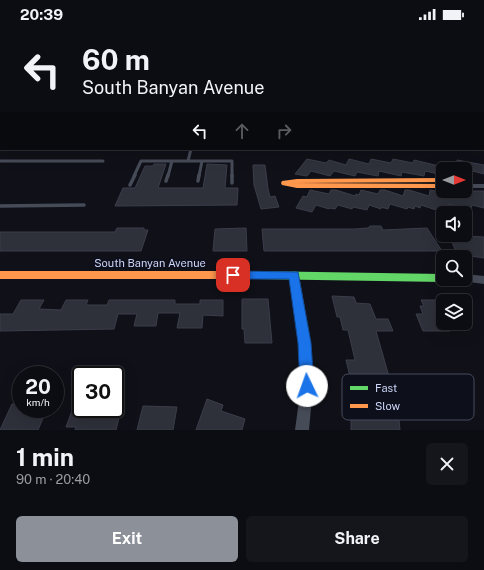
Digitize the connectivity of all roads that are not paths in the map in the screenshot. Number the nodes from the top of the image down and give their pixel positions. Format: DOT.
graph roads {
  1 [pos="191,150"];
  2 [pos="0,161"];
  3 [pos="103,161"];
  4 [pos="172,161"];
  5 [pos="188,161"];
  6 [pos="202,161"];
  7 [pos="436,180"];
  8 [pos="472,180"];
  9 [pos="484,180"];
  10 [pos="166,181"];
  11 [pos="198,181"];
  12 [pos="232,183"];
  13 [pos="130,185"];
  14 [pos="436,186"];
  15 [pos="472,186"];
  16 [pos="484,186"];
  17 [pos="84,205"];
  18 [pos="0,206"];
  19 [pos="0,275"];
  20 [pos="294,275"];
  21 [pos="436,278"];
  22 [pos="472,279"];
  23 [pos="484,280"];
  24 [pos="302,430"];
  1 -- 5 [label="lane"];
  2 -- 3 [label="lane"];
  4 -- 5 [label="lane"];
  4 -- 10 [label="lane"];
  4 -- 13 [label="lane"];
  5 -- 6 [label="lane"];
  6 -- 11 [label="lane"];
  6 -- 12 [label="lane"];
  7 -- 14 [label="street"];
  8 -- 9 [label="street"];
  15 -- 16 [label="street"];
  17 -- 18 [label="lane"];
  19 -- 20 [label="street, South Banyan Avenue"];
  20 -- 21 [label="street, South Banyan Avenue"];
  20 -- 24 [label="street"];
  22 -- 23 [label="street"];
}
